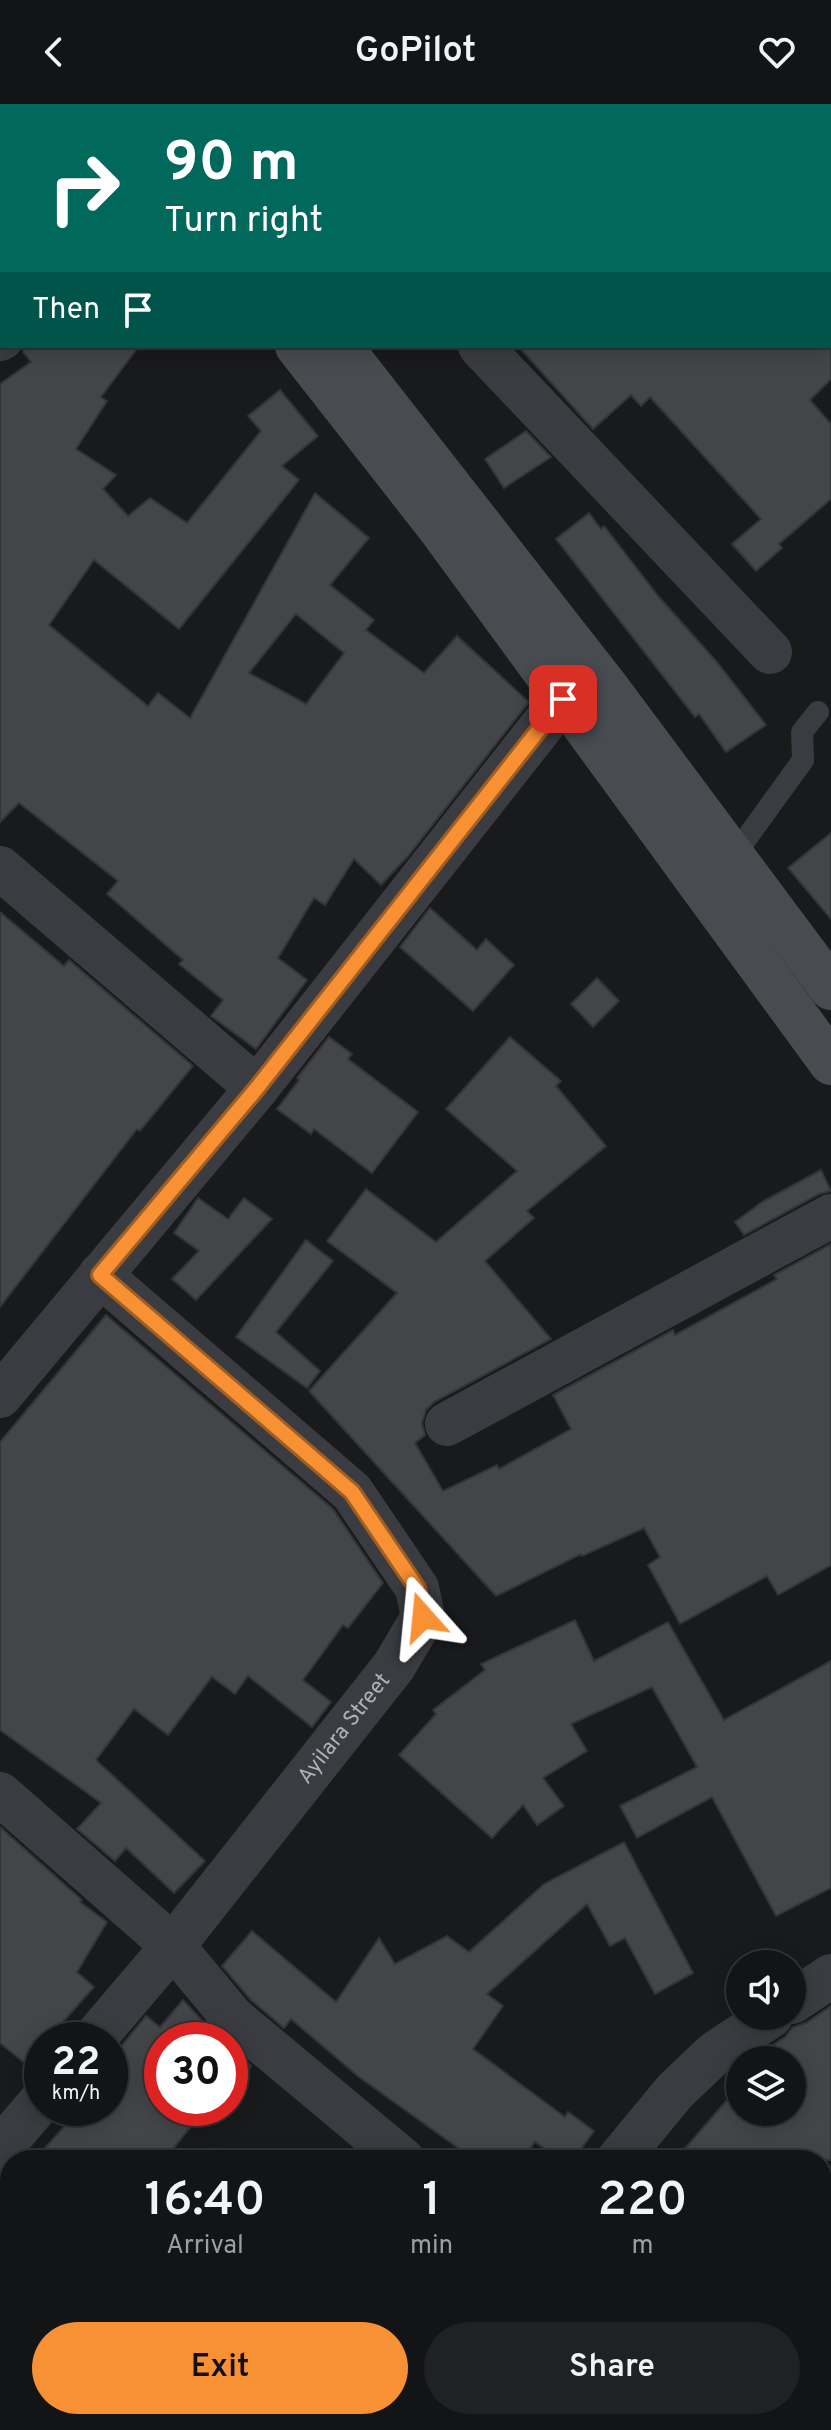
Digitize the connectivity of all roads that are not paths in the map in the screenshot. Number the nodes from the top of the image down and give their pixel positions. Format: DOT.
graph roads {
  1 [pos="299,348"];
  2 [pos="482,348"];
  3 [pos="351,350"];
  4 [pos="770,652"];
  5 [pos="563,699"];
  6 [pos="818,712"];
  7 [pos="733,857"];
  8 [pos="0,868"];
  9 [pos="831,988"];
  10 [pos="831,1063"];
  11 [pos="257,1088"];
  12 [pos="831,1216"];
  13 [pos="100,1275"];
  14 [pos="0,1396"];
  15 [pos="447,1424"];
  16 [pos="0,1794"];
  17 [pos="173,1946"];
  18 [pos="831,1976"];
  19 [pos="806,1993"];
  20 [pos="108,2022"];
  21 [pos="750,2030"];
  22 [pos="24,2121"];
  23 [pos="0,2149"];
  24 [pos="391,2150"];
  25 [pos="626,2150"];
  1 -- 5 [label="main road"];
  2 -- 4 [label="street"];
  3 -- 7 [label="main road"];
  5 -- 10 [label="main road"];
  5 -- 11 [label="street"];
  6 -- 7 [label="lane"];
  7 -- 9 [label="main road"];
  8 -- 11 [label="street"];
  11 -- 13 [label="street"];
  12 -- 15 [label="street"];
  13 -- 14 [label="street"];
  13 -- 17 [label="street, Ayilara Street"];
  16 -- 17 [label="street"];
  17 -- 20 [label="street, Ayilara Street"];
  17 -- 24 [label="street"];
  18 -- 19 [label="street"];
  21 -- 25 [label="street"];
  22 -- 23 [label="street"];
}
